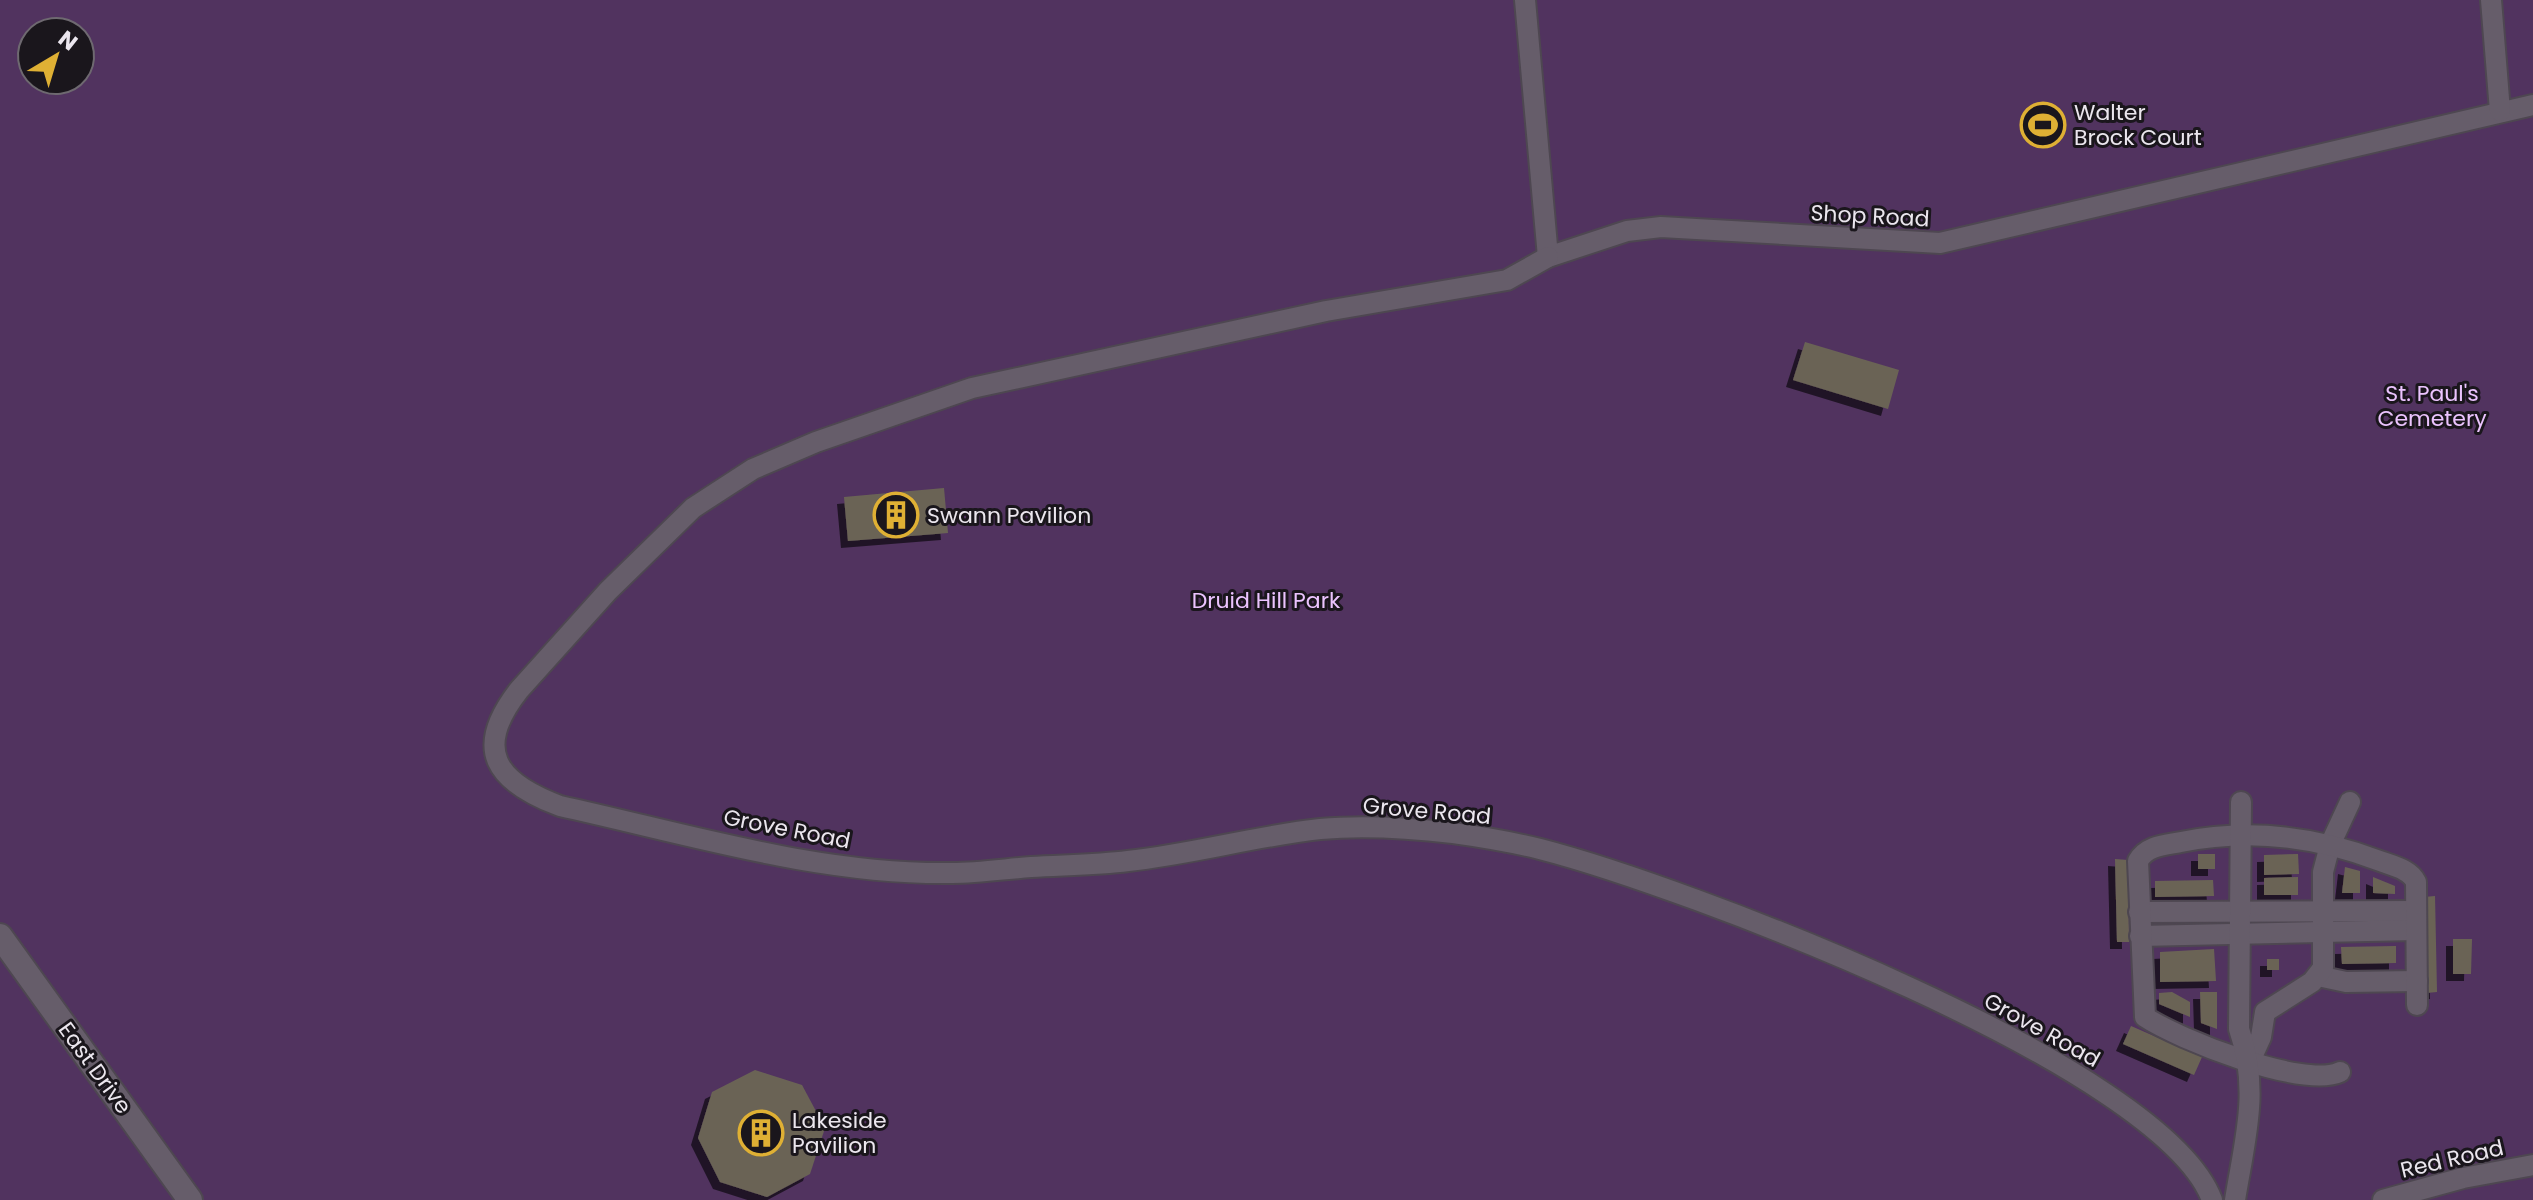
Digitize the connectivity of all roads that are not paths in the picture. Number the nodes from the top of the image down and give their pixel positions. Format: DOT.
graph roads {
  1 [pos="1525,0"];
  2 [pos="2491,0"];
  3 [pos="2533,105"];
  4 [pos="2500,111"];
  5 [pos="1548,257"];
  6 [pos="2241,802"];
  7 [pos="2350,802"];
  8 [pos="2242,834"];
  9 [pos="2330,845"];
  10 [pos="2322,909"];
  11 [pos="2241,911"];
  12 [pos="2139,912"];
  13 [pos="2416,920"];
  14 [pos="2323,932"];
  15 [pos="2240,934"];
  16 [pos="0,936"];
  17 [pos="2140,936"];
  18 [pos="2318,976"];
  19 [pos="2417,981"];
  20 [pos="2417,1005"];
  21 [pos="2250,1061"];
  22 [pos="2340,1072"];
  23 [pos="2533,1165"];
  24 [pos="190,1200"];
  25 [pos="2212,1200"];
  26 [pos="2235,1200"];
  27 [pos="2383,1200"];
  1 -- 5 [label="lane"];
  2 -- 4 [label="lane"];
  3 -- 4 [label="lane, Shop Road"];
  4 -- 5 [label="lane, Shop Road"];
  5 -- 25 [label="lane, Grove Road"];
  6 -- 8 [label="lane"];
  7 -- 9 [label="lane"];
  8 -- 9 [label="lane"];
  8 -- 11 [label="lane"];
  8 -- 12 [label="lane"];
  9 -- 10 [label="lane"];
  9 -- 13 [label="lane"];
  10 -- 11 [label="lane"];
  10 -- 13 [label="lane"];
  10 -- 14 [label="lane"];
  11 -- 12 [label="lane"];
  11 -- 15 [label="lane"];
  12 -- 17 [label="lane"];
  13 -- 14 [label="lane"];
  13 -- 19 [label="lane"];
  14 -- 15 [label="lane"];
  14 -- 18 [label="lane"];
  15 -- 17 [label="lane"];
  15 -- 21 [label="lane"];
  16 -- 24 [label="street, East Drive"];
  17 -- 21 [label="lane"];
  18 -- 19 [label="lane"];
  18 -- 21 [label="lane"];
  19 -- 20 [label="lane"];
  21 -- 22 [label="lane"];
  21 -- 26 [label="lane"];
  23 -- 27 [label="lane, Red Road"];
}
